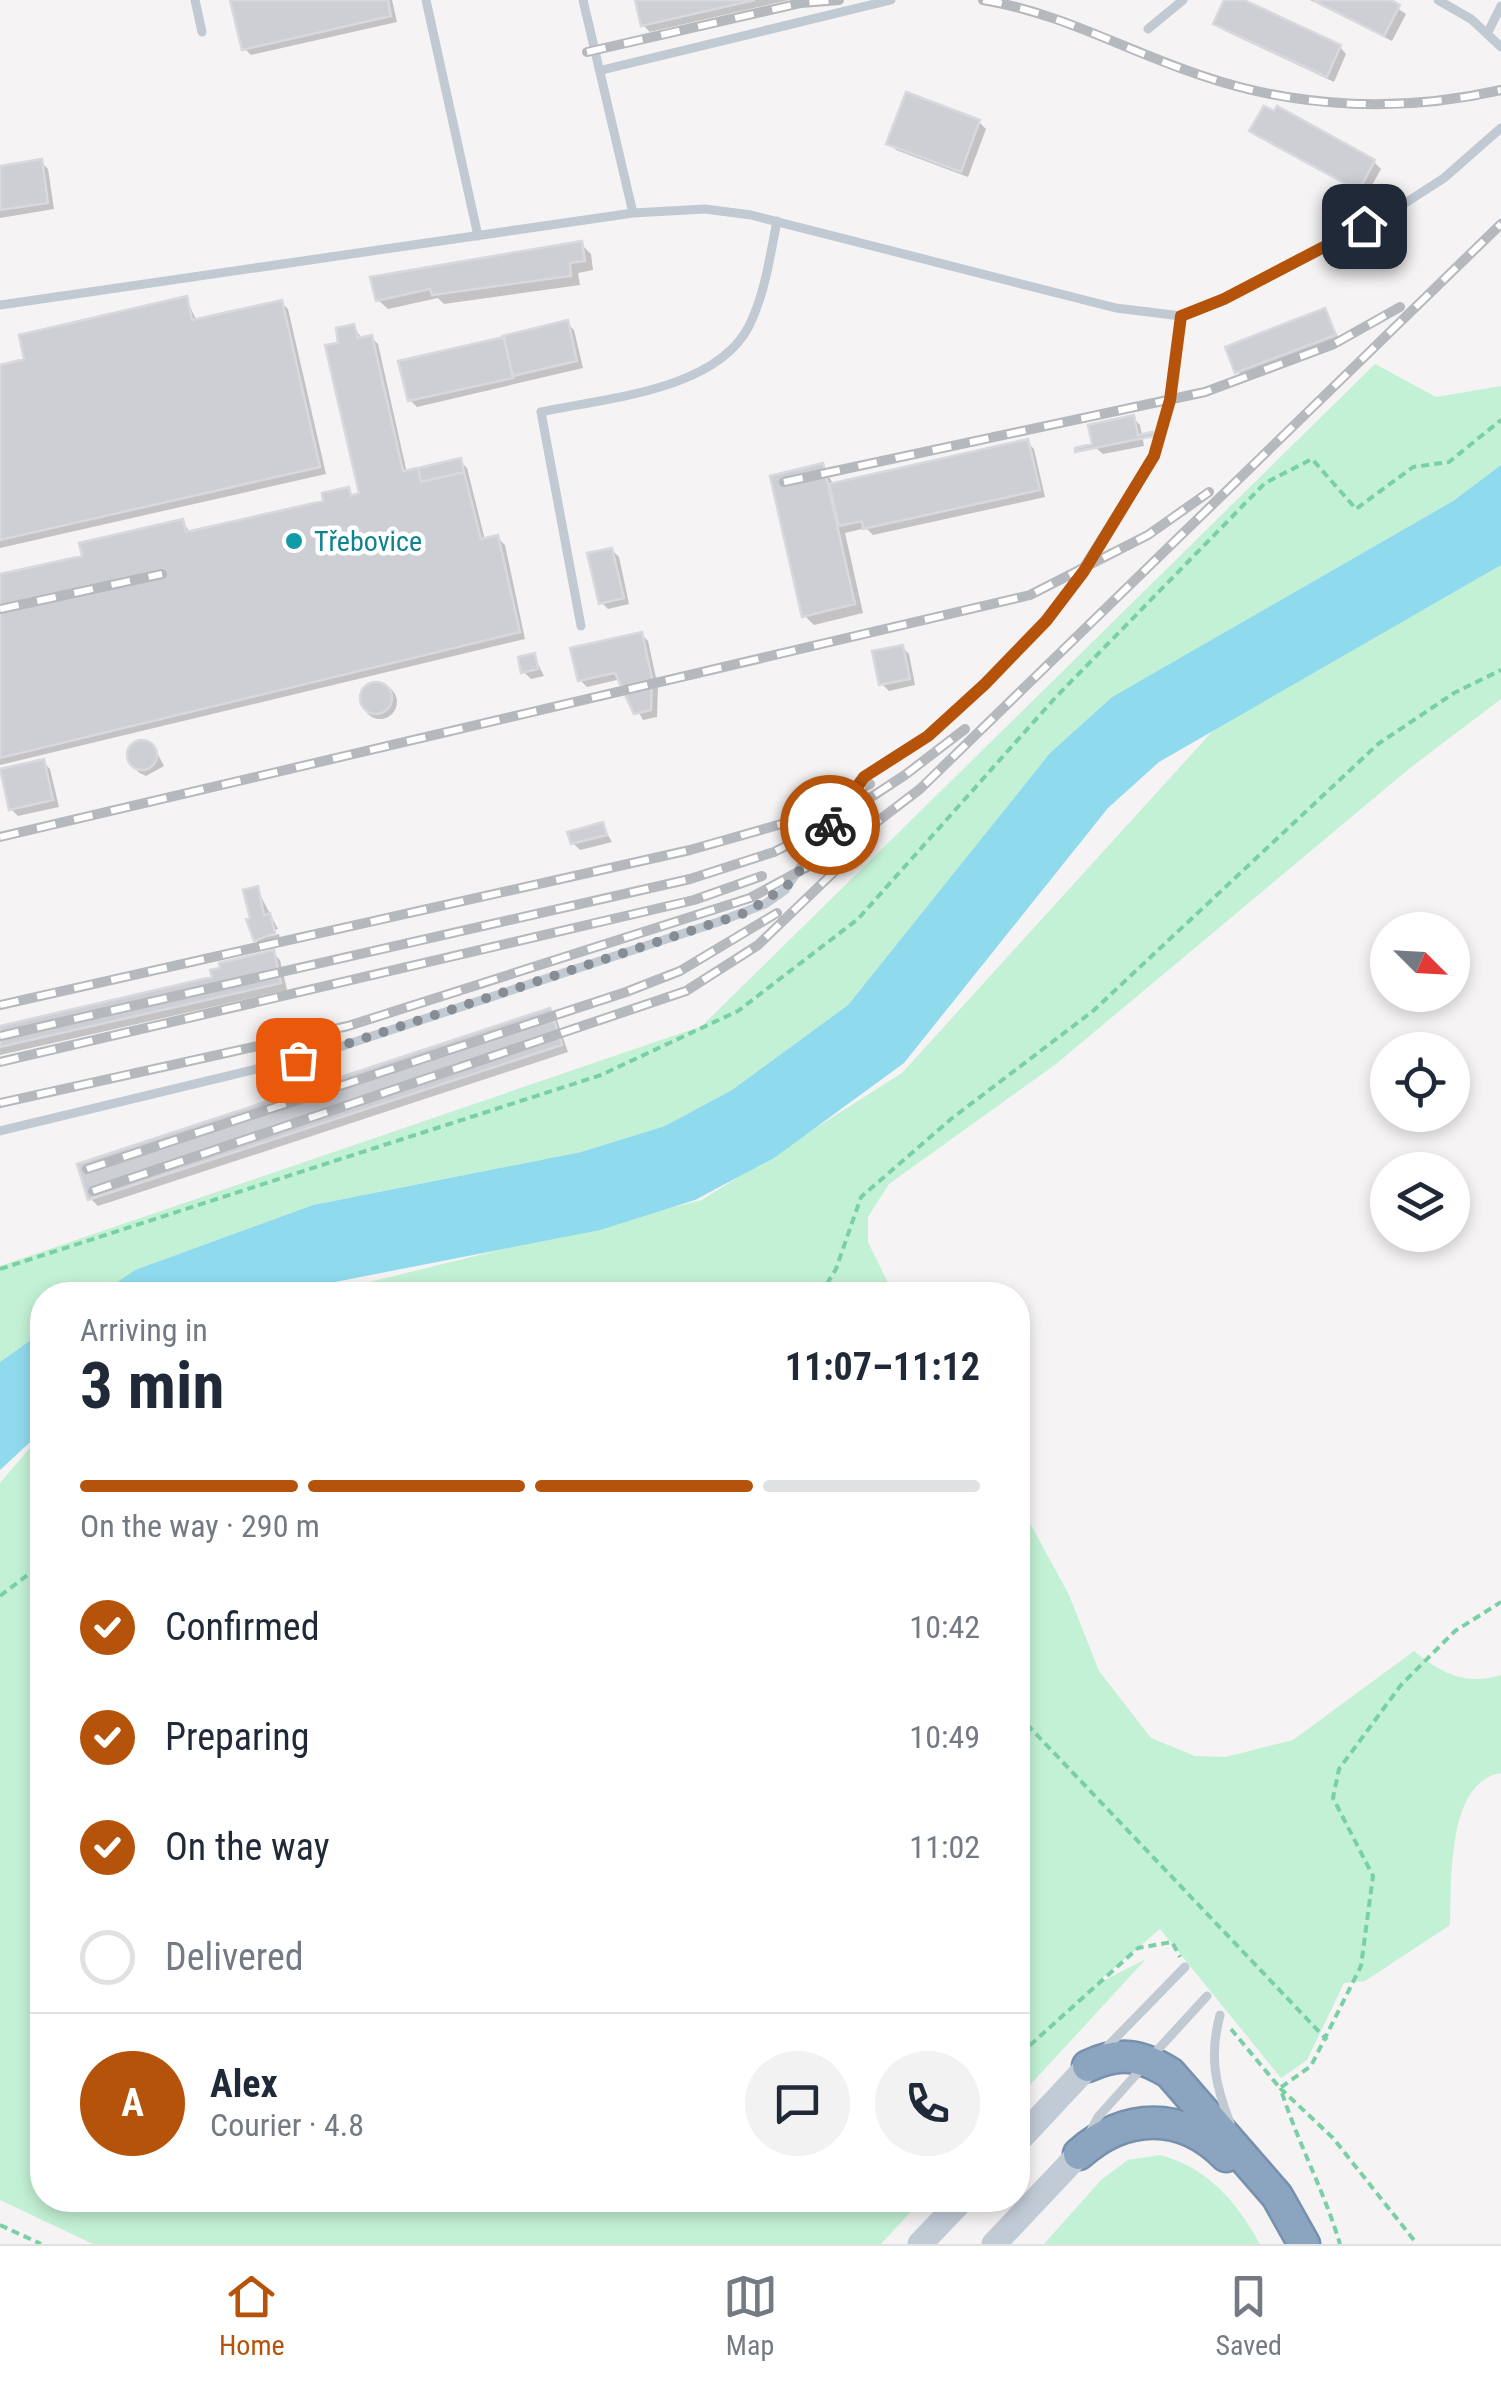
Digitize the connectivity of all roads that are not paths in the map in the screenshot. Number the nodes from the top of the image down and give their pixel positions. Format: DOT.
graph roads {
  1 [pos="195,0"];
  2 [pos="426,0"];
  3 [pos="583,0"];
  4 [pos="891,0"];
  5 [pos="1183,0"];
  6 [pos="1438,0"];
  7 [pos="1501,6"];
  8 [pos="1148,29"];
  9 [pos="202,32"];
  10 [pos="1487,34"];
  11 [pos="1501,46"];
  12 [pos="602,70"];
  13 [pos="1501,128"];
  14 [pos="633,213"];
  15 [pos="777,221"];
  16 [pos="478,236"];
  17 [pos="0,305"];
  18 [pos="1181,316"];
  19 [pos="582,626"];
  20 [pos="0,1131"];
  21 [pos="1185,1967"];
  22 [pos="1207,1996"];
  23 [pos="1220,2016"];
  24 [pos="1149,2060"];
  25 [pos="1088,2066"];
  26 [pos="1030,2128"];
  27 [pos="1240,2149"];
  28 [pos="1079,2154"];
  29 [pos="1030,2206"];
  30 [pos="951,2212"];
  31 [pos="1024,2212"];
  32 [pos="920,2244"];
  33 [pos="994,2244"];
  34 [pos="1290,2244"];
  35 [pos="1304,2244"];
  1 -- 9 [label="lane"];
  2 -- 16 [label="lane"];
  3 -- 12 [label="lane"];
  4 -- 12 [label="lane"];
  5 -- 8 [label="lane"];
  6 -- 10 [label="lane"];
  7 -- 10 [label="lane"];
  10 -- 11 [label="lane"];
  12 -- 14 [label="lane"];
  13 -- 18 [label="lane"];
  14 -- 15 [label="lane"];
  14 -- 16 [label="lane"];
  15 -- 18 [label="lane"];
  15 -- 19 [label="lane"];
  16 -- 17 [label="lane"];
  18 -- 20 [label="lane"];
  21 -- 25 [label="lane"];
  22 -- 24 [label="lane"];
  23 -- 27 [label="lane"];
  24 -- 25 [label="highway"];
  24 -- 27 [label="highway"];
  24 -- 28 [label="lane"];
  25 -- 26 [label="main road"];
  27 -- 35 [label="highway"];
  28 -- 29 [label="main road"];
  28 -- 34 [label="highway"];
  30 -- 32 [label="main road"];
  31 -- 33 [label="main road"];
}
